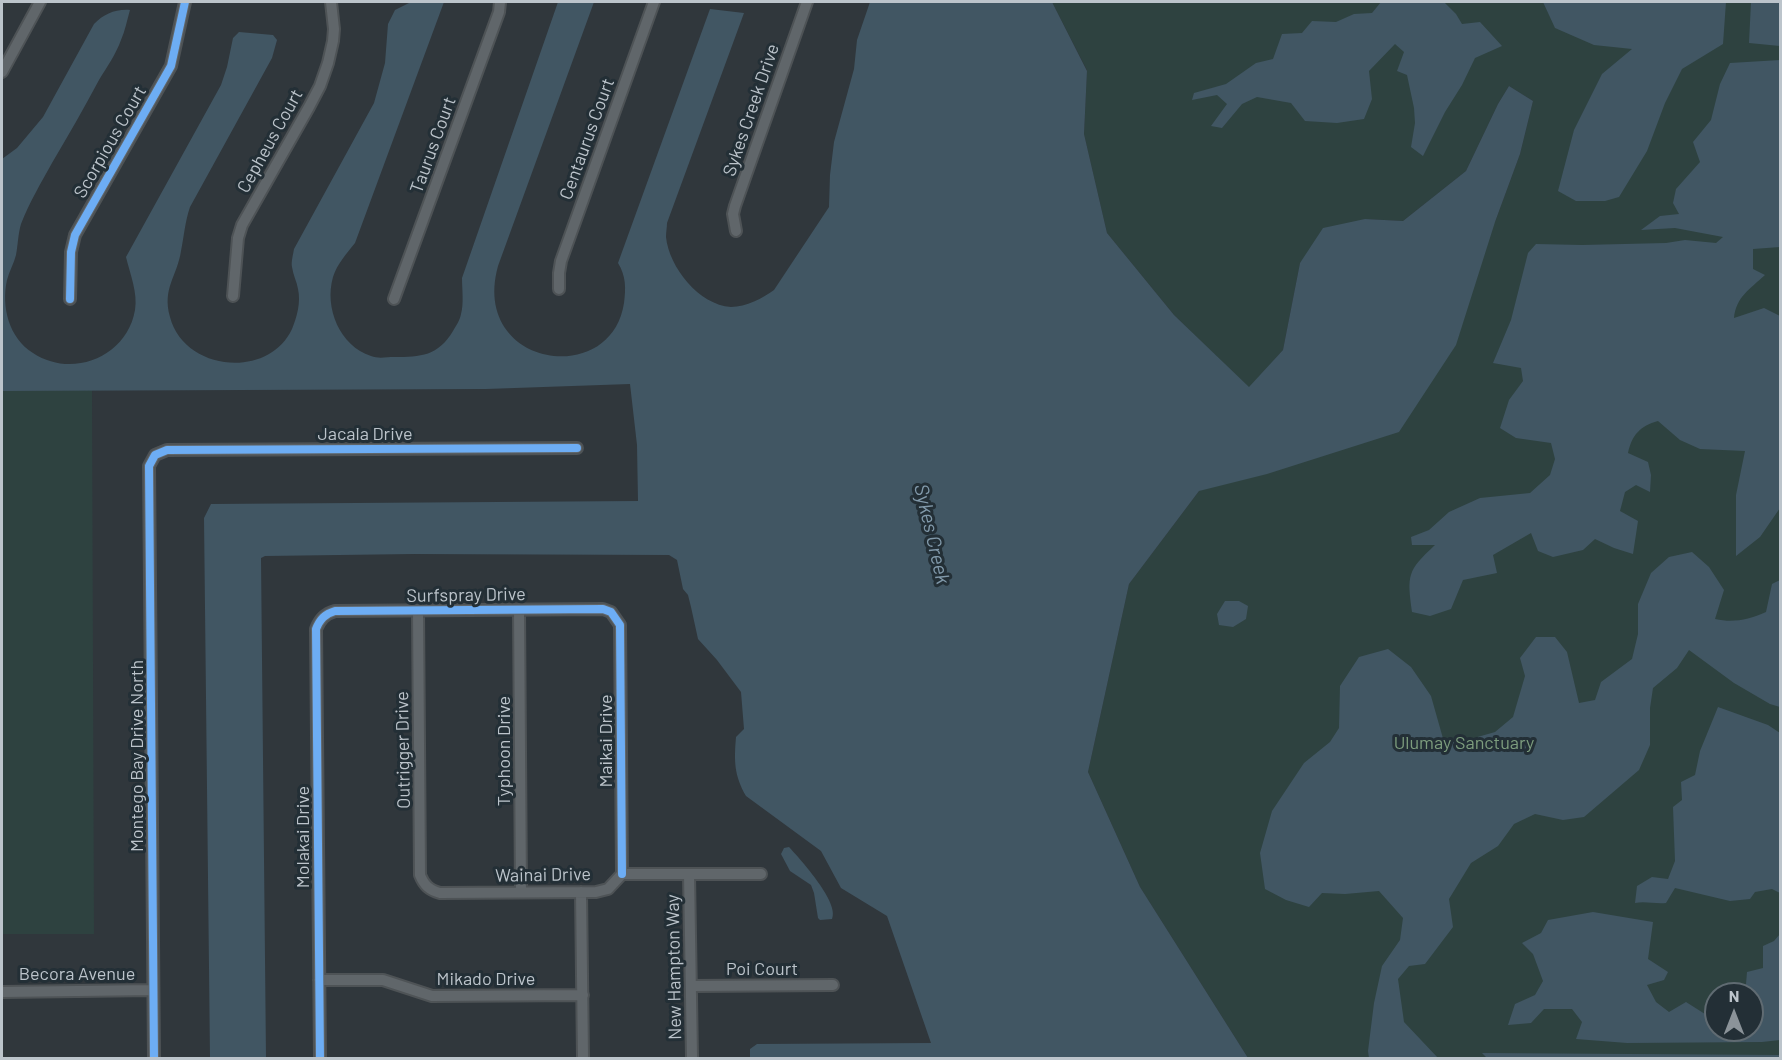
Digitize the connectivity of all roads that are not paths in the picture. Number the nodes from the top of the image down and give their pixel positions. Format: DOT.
graph roads {
  1 [pos="40,2"];
  2 [pos="185,2"];
  3 [pos="332,2"];
  4 [pos="500,2"];
  5 [pos="654,2"];
  6 [pos="807,2"];
  7 [pos="2,72"];
  8 [pos="735,231"];
  9 [pos="559,290"];
  10 [pos="233,296"];
  11 [pos="70,299"];
  12 [pos="394,299"];
  13 [pos="576,448"];
  14 [pos="154,455"];
  15 [pos="519,610"];
  16 [pos="418,611"];
  17 [pos="611,612"];
  18 [pos="322,617"];
  19 [pos="622,874"];
  20 [pos="689,874"];
  21 [pos="761,874"];
  22 [pos="427,887"];
  23 [pos="521,892"];
  24 [pos="581,892"];
  25 [pos="319,980"];
  26 [pos="833,985"];
  27 [pos="692,986"];
  28 [pos="153,990"];
  29 [pos="2,992"];
  30 [pos="583,995"];
  31 [pos="154,1059"];
  32 [pos="320,1059"];
  33 [pos="583,1059"];
  34 [pos="692,1059"];
  1 -- 7 [label="street"];
  2 -- 11 [label="street, Scorpious Court"];
  3 -- 10 [label="street, Cepheus Court"];
  4 -- 12 [label="street, Taurus Court"];
  5 -- 9 [label="street, Centaurus Court"];
  6 -- 8 [label="street, Sykes Creek Drive"];
  13 -- 14 [label="street, Jacala Drive"];
  14 -- 28 [label="street, Montego Bay Drive North"];
  15 -- 16 [label="street, Surfspray Drive"];
  15 -- 17 [label="street, Surfspray Drive"];
  15 -- 23 [label="street, Typhoon Drive"];
  16 -- 18 [label="street, Surfspray Drive"];
  16 -- 22 [label="street, Outrigger Drive"];
  17 -- 19 [label="street, Maikai Drive"];
  18 -- 25 [label="street, Molakai Drive"];
  19 -- 20 [label="street"];
  19 -- 24 [label="street, Wainai Drive"];
  20 -- 21 [label="street"];
  20 -- 27 [label="street, New Hampton Way"];
  22 -- 23 [label="street, Wainai Drive"];
  23 -- 24 [label="street, Wainai Drive"];
  24 -- 30 [label="street"];
  25 -- 30 [label="street, Mikado Drive"];
  25 -- 32 [label="street, Molakai Drive"];
  26 -- 27 [label="street, Poi Court"];
  27 -- 34 [label="street, New Hampton Way"];
  28 -- 29 [label="street, Becora Avenue"];
  28 -- 31 [label="street, Montego Bay Drive North"];
  30 -- 33 [label="street"];
}
